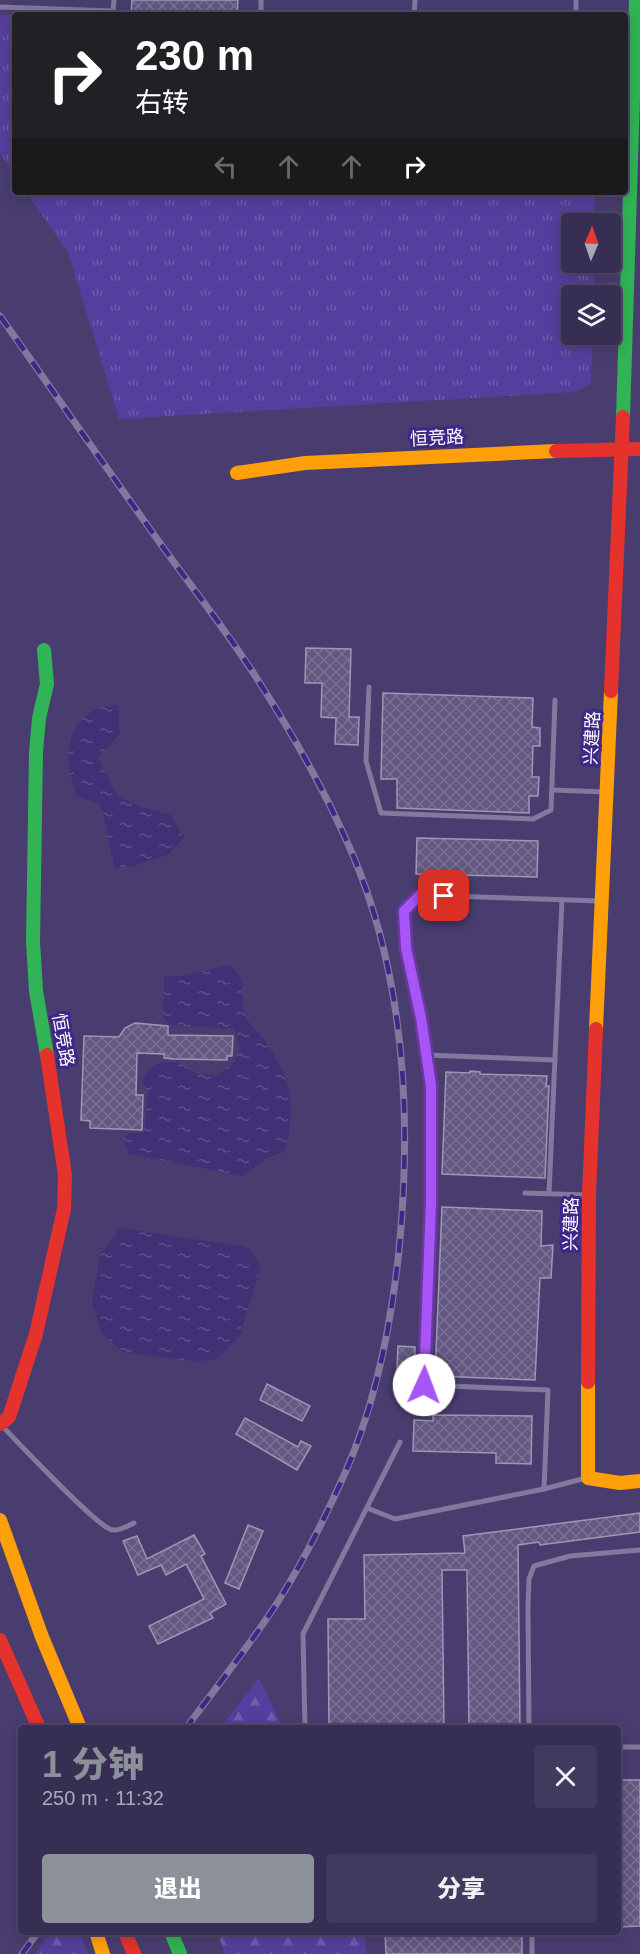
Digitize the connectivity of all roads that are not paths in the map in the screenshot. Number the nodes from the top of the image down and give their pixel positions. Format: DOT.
graph roads {
  1 [pos="636,0"];
  2 [pos="0,7"];
  3 [pos="94,12"];
  4 [pos="630,35"];
  5 [pos="628,139"];
  6 [pos="627,195"];
  7 [pos="640,449"];
  8 [pos="622,450"];
  9 [pos="237,473"];
  10 [pos="44,650"];
  11 [pos="369,687"];
  12 [pos="555,700"];
  13 [pos="552,790"];
  14 [pos="607,792"];
  15 [pos="562,900"];
  16 [pos="603,901"];
  17 [pos="426,1054"];
  18 [pos="555,1060"];
  19 [pos="525,1193"];
  20 [pos="549,1193"];
  21 [pos="589,1195"];
  22 [pos="0,1424"];
  23 [pos="400,1442"];
  24 [pos="588,1478"];
  25 [pos="640,1480"];
  26 [pos="544,1489"];
  27 [pos="367,1508"];
  28 [pos="0,1520"];
  29 [pos="134,1523"];
  30 [pos="640,1550"];
  31 [pos="1,1643"];
  32 [pos="28,1725"];
  33 [pos="38,1725"];
  34 [pos="81,1725"];
  35 [pos="305,1725"];
  36 [pos="529,1725"];
  37 [pos="621,1746"];
  38 [pos="640,1747"];
  39 [pos="126,1935"];
  40 [pos="162,1935"];
  41 [pos="172,1935"];
  42 [pos="532,1935"];
  43 [pos="134,1954"];
  44 [pos="169,1954"];
  45 [pos="180,1954"];
  46 [pos="532,1954"];
  1 -- 4 [label="main road, 兴建路"];
  2 -- 3 [label="lane"];
  4 -- 5 [label="main road, 兴建路"];
  6 -- 8 [label="main road, 兴建路"];
  7 -- 8 [label="main road, 恒竞路"];
  8 -- 9 [label="main road, 恒竞路"];
  8 -- 14 [label="main road, 兴建路"];
  10 -- 22 [label="main road, 恒竞路"];
  11 -- 13 [label="lane"];
  12 -- 13 [label="lane"];
  13 -- 14 [label="lane"];
  14 -- 16 [label="main road, 兴建路"];
  15 -- 16 [label="lane"];
  15 -- 17 [label="lane"];
  15 -- 18 [label="lane"];
  16 -- 21 [label="main road, 兴建路"];
  17 -- 18 [label="lane"];
  17 -- 26 [label="lane"];
  18 -- 20 [label="lane"];
  19 -- 20 [label="lane"];
  20 -- 21 [label="lane"];
  21 -- 24 [label="main road, 兴建路"];
  22 -- 29 [label="lane"];
  23 -- 27 [label="lane"];
  24 -- 25 [label="main road"];
  24 -- 26 [label="lane"];
  26 -- 27 [label="lane"];
  27 -- 35 [label="lane"];
  28 -- 34 [label="main road"];
  30 -- 36 [label="lane"];
  31 -- 32 [label="main road"];
  31 -- 33 [label="main road"];
  37 -- 38 [label="lane"];
  39 -- 43 [label="main road"];
  40 -- 44 [label="main road"];
  41 -- 45 [label="main road"];
  42 -- 46 [label="lane"];
}
